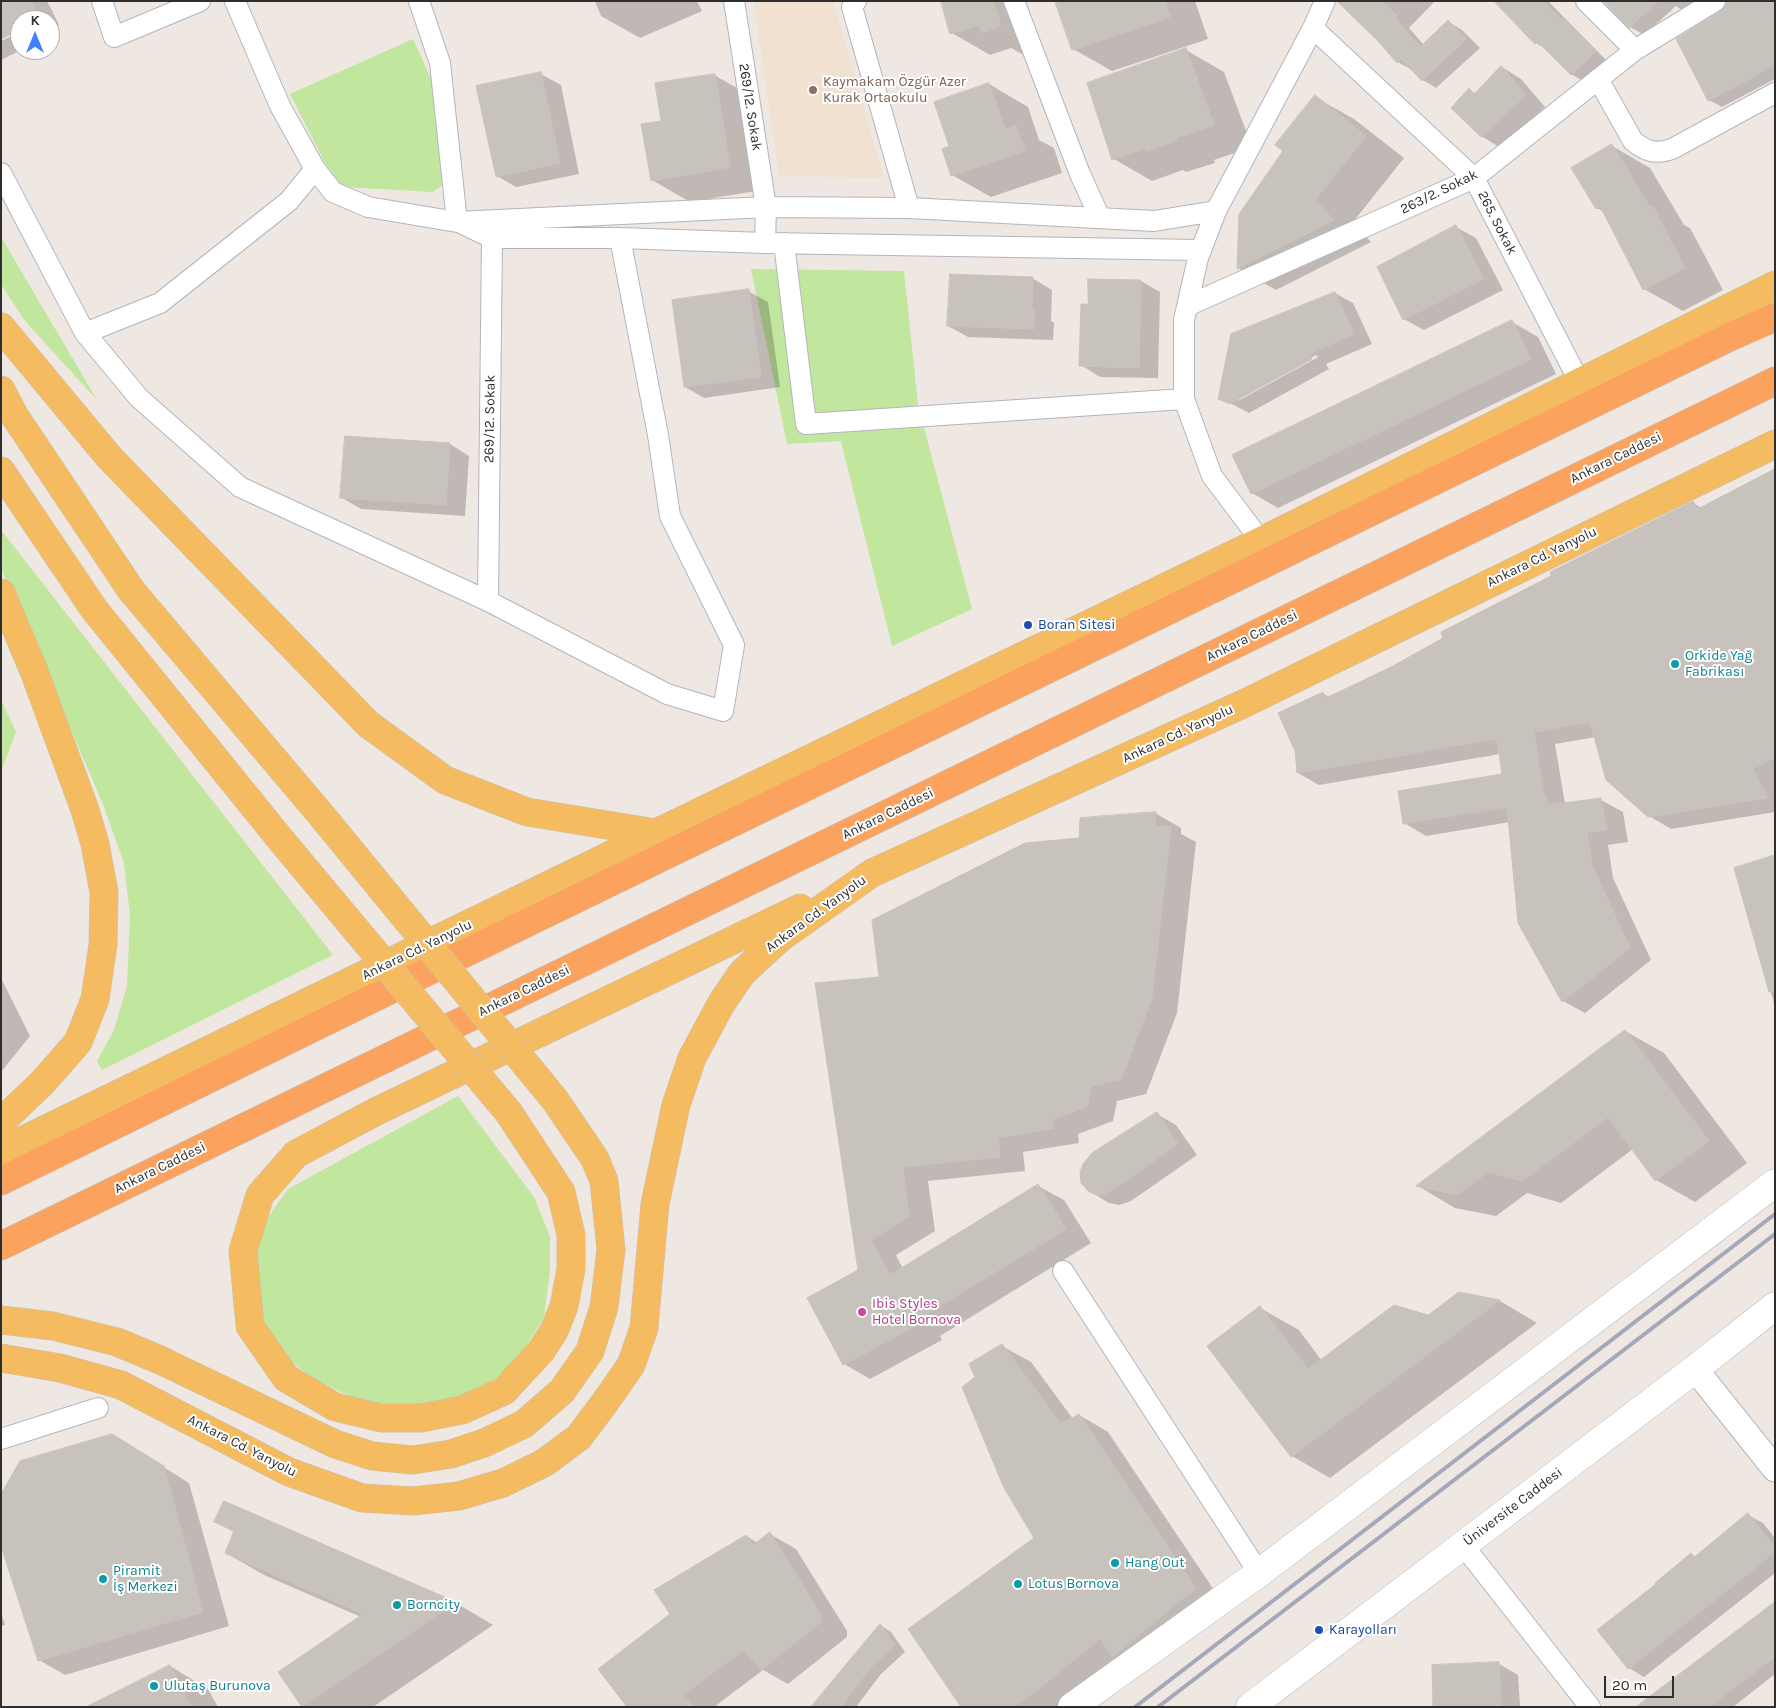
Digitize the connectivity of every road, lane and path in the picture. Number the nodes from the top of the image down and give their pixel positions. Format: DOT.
graph roads {
  1 [pos="102,1"];
  2 [pos="200,1"];
  3 [pos="234,1"];
  4 [pos="419,1"];
  5 [pos="734,1"];
  6 [pos="856,1"];
  7 [pos="1014,1"];
  8 [pos="1325,1"];
  9 [pos="1586,1"];
  10 [pos="1715,1"];
  11 [pos="1313,28"];
  12 [pos="1635,50"];
  13 [pos="1598,79"];
  14 [pos="1775,92"];
  15 [pos="314,169"];
  16 [pos="1,172"];
  17 [pos="1474,178"];
  18 [pos="766,207"];
  19 [pos="910,208"];
  20 [pos="1216,212"];
  21 [pos="1100,218"];
  22 [pos="457,222"];
  23 [pos="492,238"];
  24 [pos="620,238"];
  25 [pos="774,243"];
  26 [pos="1200,250"];
  27 [pos="1775,285"];
  28 [pos="1187,306"];
  29 [pos="1775,317"];
  30 [pos="1,327"];
  31 [pos="85,332"];
  32 [pos="1775,381"];
  33 [pos="1580,383"];
  34 [pos="1,390"];
  35 [pos="1184,399"];
  36 [pos="1775,444"];
  37 [pos="1,471"];
  38 [pos="1261,541"];
  39 [pos="1,592"];
  40 [pos="488,601"];
  41 [pos="656,832"];
  42 [pos="872,873"];
  43 [pos="1,1122"];
  44 [pos="1,1151"];
  45 [pos="1,1181"];
  46 [pos="1775,1183"];
  47 [pos="1,1246"];
  48 [pos="1063,1271"];
  49 [pos="1775,1306"];
  50 [pos="1,1320"];
  51 [pos="1,1358"];
  52 [pos="1700,1365"];
  53 [pos="98,1408"];
  54 [pos="1,1439"];
  55 [pos="1775,1447"];
  56 [pos="1775,1469"];
  57 [pos="1463,1546"];
  58 [pos="1259,1573"];
  59 [pos="1072,1707"];
  60 [pos="1250,1707"];
  61 [pos="1590,1707"];
  1 -- 2 [label="street"];
  3 -- 15 [label="street"];
  4 -- 22 [label="street"];
  5 -- 18 [label="street, 269/12. Sokak"];
  6 -- 19 [label="street"];
  7 -- 21 [label="street"];
  8 -- 11 [label="street"];
  9 -- 12 [label="street"];
  10 -- 12 [label="street, 263/2. Sokak"];
  11 -- 17 [label="street, 265. Sokak"];
  11 -- 20 [label="street"];
  12 -- 13 [label="street, 263/2. Sokak"];
  13 -- 14 [label="street"];
  13 -- 17 [label="street, 263/2. Sokak"];
  15 -- 22 [label="street"];
  15 -- 31 [label="street"];
  16 -- 31 [label="street"];
  17 -- 28 [label="street, 263/2. Sokak"];
  17 -- 33 [label="street, 265. Sokak"];
  18 -- 19 [label="street"];
  18 -- 22 [label="street"];
  18 -- 25 [label="street, 269/12. Sokak"];
  19 -- 21 [label="street"];
  20 -- 21 [label="street"];
  20 -- 26 [label="street"];
  22 -- 23 [label="street"];
  23 -- 24 [label="street"];
  23 -- 40 [label="street, 269/12. Sokak"];
  24 -- 25 [label="street"];
  24 -- 40 [label="street"];
  25 -- 26 [label="street"];
  25 -- 35 [label="street, 269/12. Sokak"];
  26 -- 28 [label="street"];
  27 -- 33 [label="main road, Ankara Cd. Yanyolu"];
  28 -- 35 [label="street"];
  29 -- 45 [label="highway"];
  30 -- 41 [label="main road"];
  31 -- 40 [label="street"];
  32 -- 47 [label="highway, Ankara Caddesi"];
  33 -- 38 [label="main road, Ankara Cd. Yanyolu"];
  34 -- 50 [label="main road, bridge"];
  35 -- 38 [label="street"];
  36 -- 42 [label="main road, Ankara Cd. Yanyolu"];
  37 -- 42 [label="main road, bridge"];
  38 -- 41 [label="main road, Ankara Cd. Yanyolu"];
  39 -- 43 [label="main road"];
  41 -- 44 [label="main road, Ankara Cd. Yanyolu"];
  42 -- 51 [label="main road, Ankara Cd. Yanyolu"];
  46 -- 58 [label="main road"];
  48 -- 58 [label="street"];
  49 -- 52 [label="main road, Üniversite Caddesi"];
  52 -- 55 [label="street"];
  52 -- 56 [label="street"];
  52 -- 57 [label="main road, Üniversite Caddesi"];
  53 -- 54 [label="street"];
  57 -- 60 [label="main road, Üniversite Caddesi"];
  57 -- 61 [label="street"];
  58 -- 59 [label="main road"];
}
